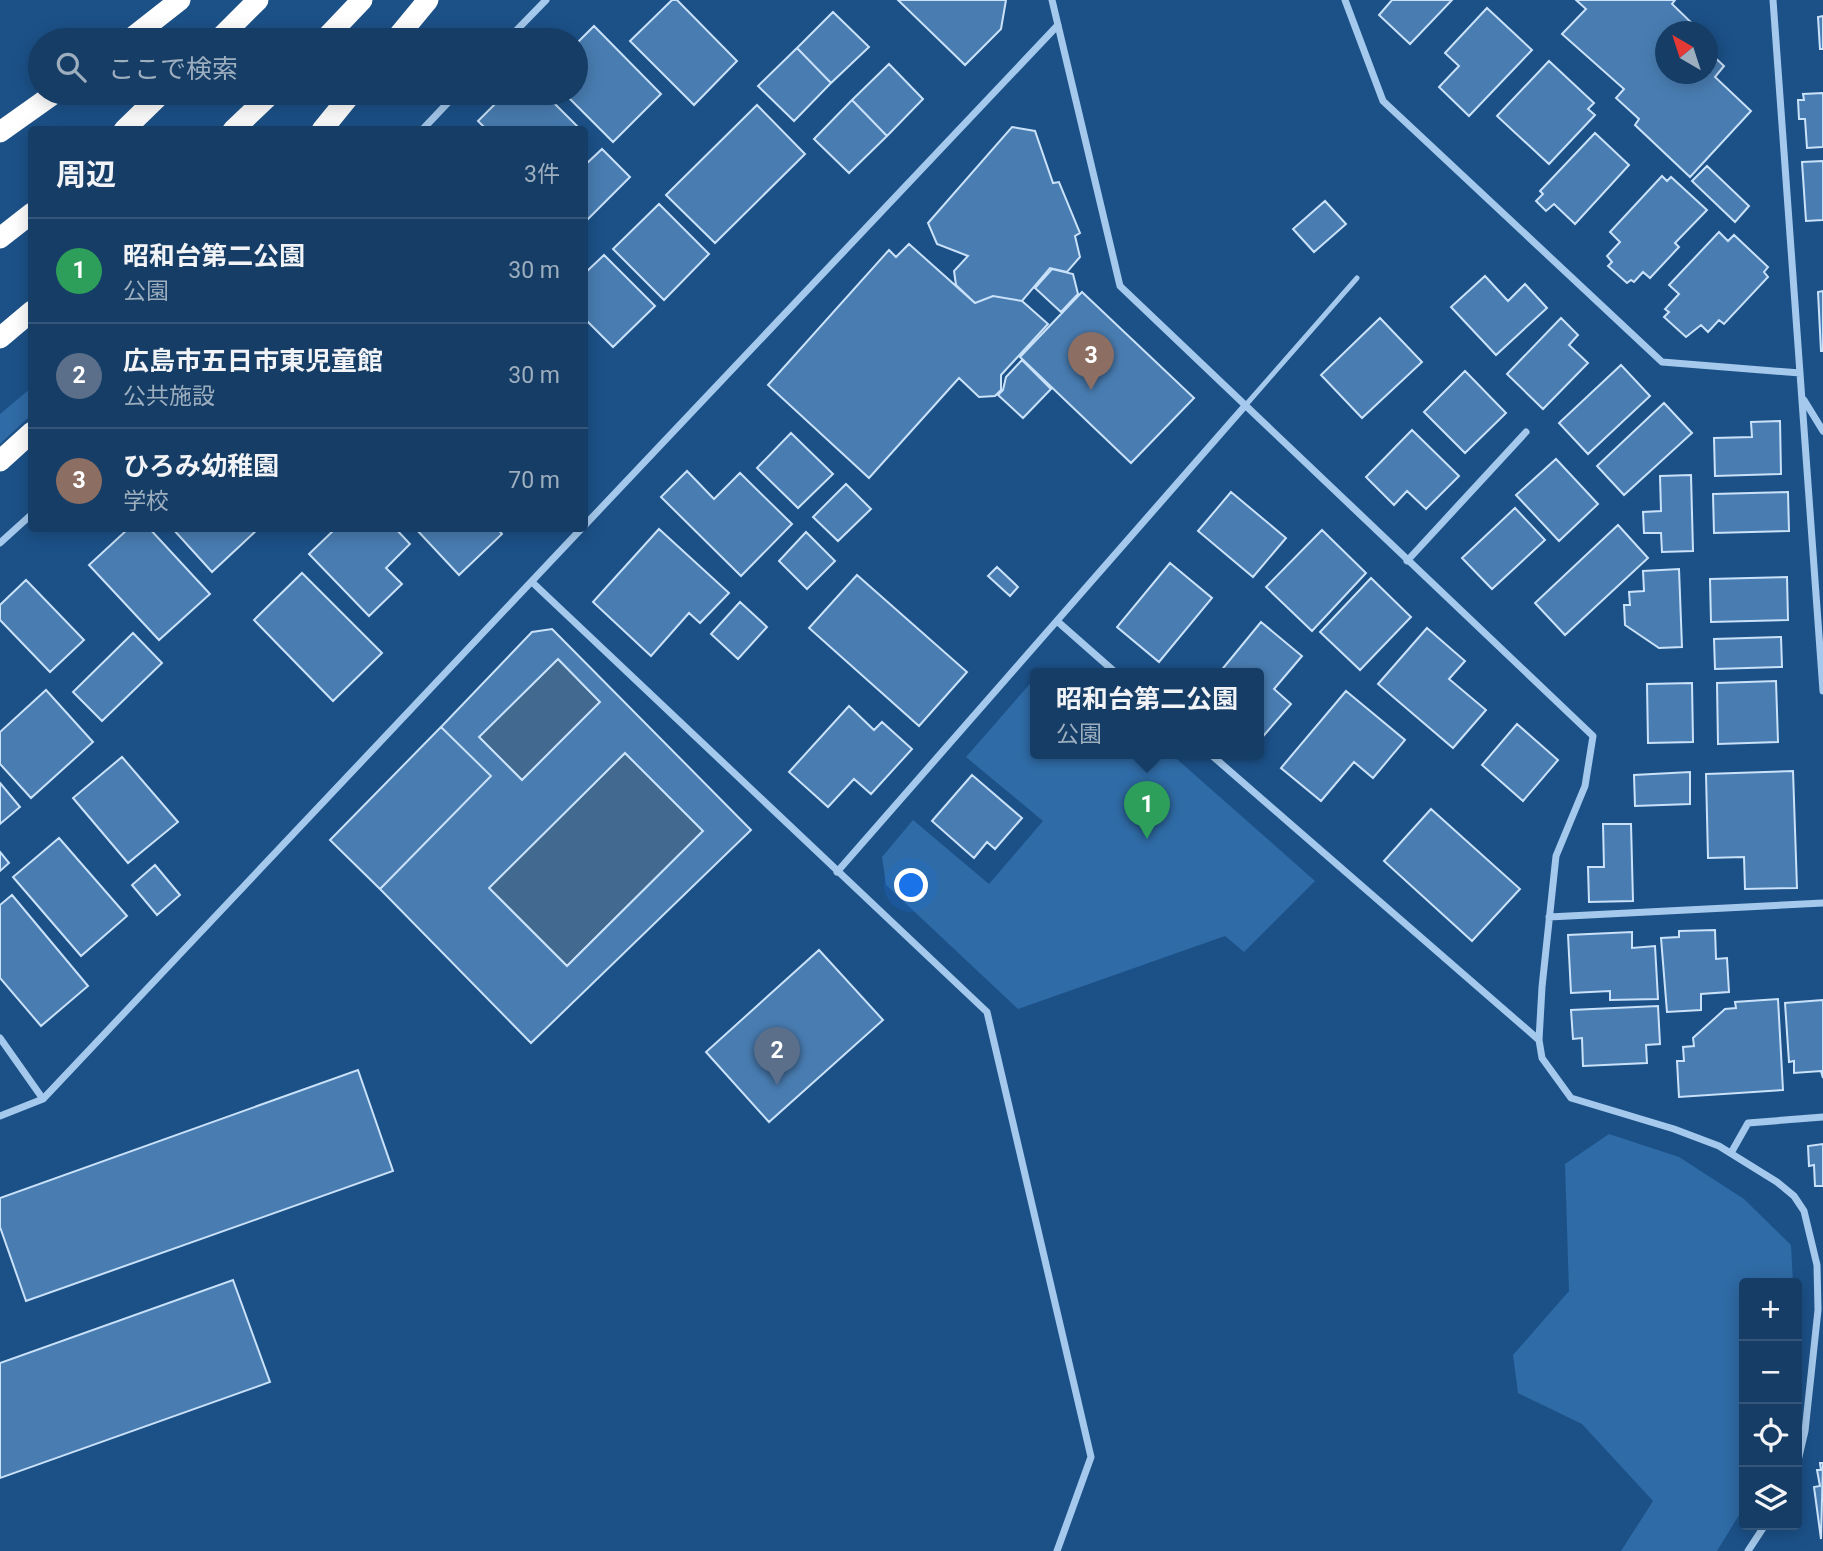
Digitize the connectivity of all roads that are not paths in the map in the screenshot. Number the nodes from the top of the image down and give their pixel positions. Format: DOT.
graph roads {
  1 [pos="180,0"];
  2 [pos="258,0"];
  3 [pos="362,0"];
  4 [pos="428,0"];
  5 [pos="546,0"];
  6 [pos="1052,0"];
  7 [pos="1345,0"];
  8 [pos="1773,0"];
  9 [pos="1058,25"];
  10 [pos="144,28"];
  11 [pos="230,28"];
  12 [pos="335,28"];
  13 [pos="405,28"];
  14 [pos="519,28"];
  15 [pos="38,105"];
  16 [pos="150,105"];
  17 [pos="259,105"];
  18 [pos="343,105"];
  19 [pos="446,105"];
  20 [pos="128,126"];
  21 [pos="237,126"];
  22 [pos="326,126"];
  23 [pos="426,126"];
  24 [pos="0,132"];
  25 [pos="28,216"];
  26 [pos="0,238"];
  27 [pos="1357,278"];
  28 [pos="28,314"];
  29 [pos="0,338"];
  30 [pos="1800,373"];
  31 [pos="1802,397"];
  32 [pos="1244,407"];
  33 [pos="1823,431"];
  34 [pos="1526,432"];
  35 [pos="28,436"];
  36 [pos="0,461"];
  37 [pos="28,518"];
  38 [pos="588,522"];
  39 [pos="578,532"];
  40 [pos="0,544"];
  41 [pos="1408,561"];
  42 [pos="532,582"];
  43 [pos="1057,621"];
  44 [pos="1110,668"];
  45 [pos="1823,691"];
  46 [pos="1216,759"];
  47 [pos="837,872"];
  48 [pos="1823,903"];
  49 [pos="1549,917"];
  50 [pos="0,1038"];
  51 [pos="1539,1040"];
  52 [pos="43,1099"];
  53 [pos="0,1116"];
  54 [pos="1823,1117"];
  55 [pos="1731,1153"];
  56 [pos="1823,1243"];
  57 [pos="1814,1244"];
  58 [pos="1802,1444"];
  59 [pos="1762,1530"];
  60 [pos="1057,1551"];
  61 [pos="1748,1551"];
  1 -- 10 [label="highway"];
  2 -- 11 [label="highway"];
  3 -- 12 [label="highway"];
  4 -- 13 [label="highway"];
  5 -- 14 [label="street"];
  6 -- 9 [label="street"];
  7 -- 30 [label="street"];
  8 -- 30 [label="street"];
  9 -- 32 [label="street"];
  9 -- 38 [label="street"];
  15 -- 24 [label="highway"];
  16 -- 20 [label="highway"];
  17 -- 21 [label="highway"];
  18 -- 22 [label="highway"];
  19 -- 23 [label="street"];
  25 -- 26 [label="highway"];
  27 -- 32 [label="lane"];
  28 -- 29 [label="highway"];
  30 -- 31 [label="street"];
  31 -- 33 [label="street"];
  31 -- 45 [label="street"];
  32 -- 41 [label="street"];
  32 -- 43 [label="street"];
  34 -- 41 [label="street"];
  35 -- 36 [label="highway"];
  37 -- 40 [label="street"];
  39 -- 42 [label="street"];
  41 -- 49 [label="street"];
  42 -- 47 [label="street"];
  42 -- 52 [label="street"];
  43 -- 44 [label="street"];
  43 -- 47 [label="street"];
  46 -- 51 [label="street"];
  47 -- 60 [label="street"];
  48 -- 49 [label="street"];
  49 -- 51 [label="street"];
  50 -- 52 [label="street"];
  51 -- 55 [label="street"];
  52 -- 53 [label="street"];
  54 -- 55 [label="street"];
  55 -- 57 [label="street"];
  56 -- 57 [label="street"];
  57 -- 58 [label="street"];
  59 -- 61 [label="street"];
}
